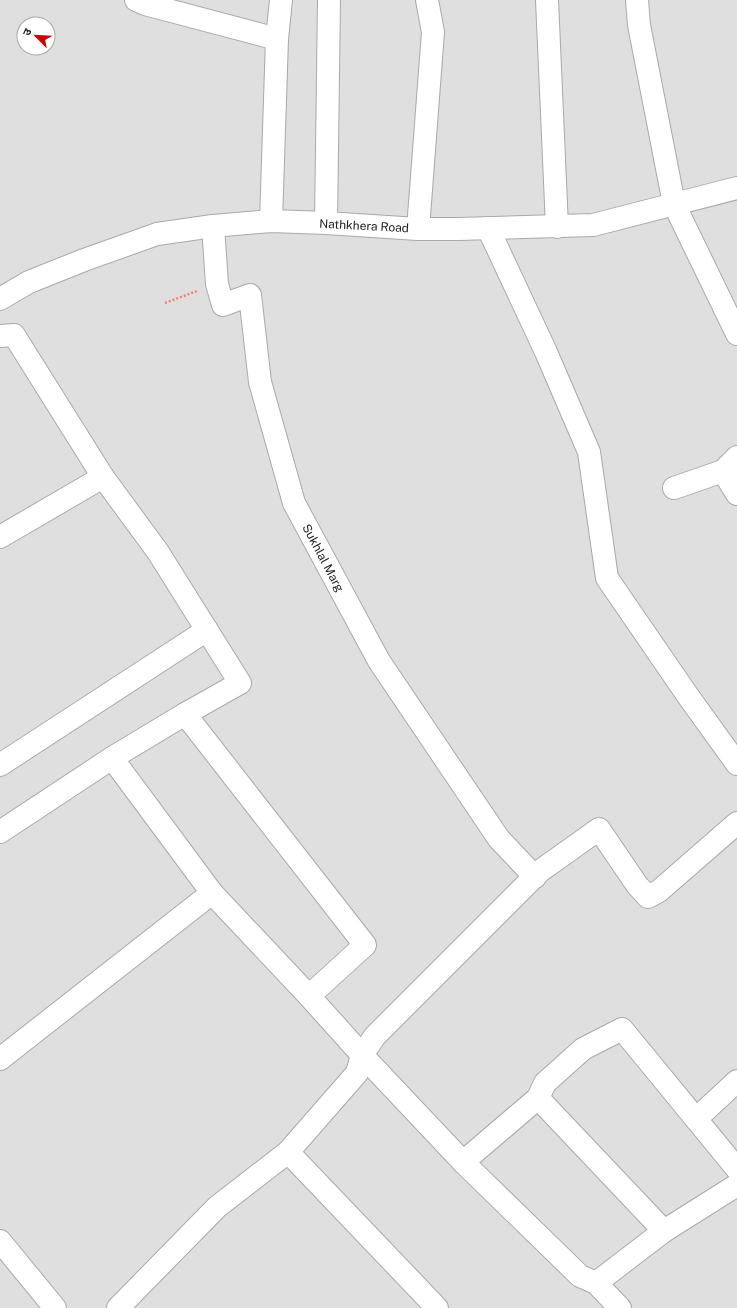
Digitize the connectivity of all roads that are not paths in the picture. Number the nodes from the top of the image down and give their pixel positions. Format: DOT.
graph roads {
  1 [pos="136,0"];
  2 [pos="281,0"];
  3 [pos="328,0"];
  4 [pos="427,0"];
  5 [pos="547,0"];
  6 [pos="637,0"];
  7 [pos="277,39"];
  8 [pos="737,188"];
  9 [pos="674,204"];
  10 [pos="271,221"];
  11 [pos="326,223"];
  12 [pos="213,226"];
  13 [pos="557,227"];
  14 [pos="418,228"];
  15 [pos="488,228"];
  16 [pos="0,298"];
  17 [pos="737,334"];
  18 [pos="0,336"];
  19 [pos="730,464"];
  20 [pos="103,477"];
  21 [pos="674,488"];
  22 [pos="737,494"];
  23 [pos="0,537"];
  24 [pos="207,630"];
  25 [pos="185,714"];
  26 [pos="112,758"];
  27 [pos="737,764"];
  28 [pos="0,765"];
  29 [pos="737,823"];
  30 [pos="0,832"];
  31 [pos="535,877"];
  32 [pos="212,893"];
  33 [pos="309,996"];
  34 [pos="362,1055"];
  35 [pos="0,1058"];
  36 [pos="737,1081"];
  37 [pos="538,1098"];
  38 [pos="696,1118"];
  39 [pos="288,1152"];
  40 [pos="463,1162"];
  41 [pos="737,1169"];
  42 [pos="737,1185"];
  43 [pos="664,1231"];
  44 [pos="0,1241"];
  45 [pos="596,1283"];
  46 [pos="55,1308"];
  47 [pos="118,1308"];
  48 [pos="437,1308"];
  49 [pos="620,1308"];
  1 -- 7 [label="street"];
  2 -- 7 [label="street"];
  3 -- 11 [label="street"];
  4 -- 14 [label="street"];
  5 -- 13 [label="street"];
  6 -- 9 [label="street"];
  7 -- 10 [label="street"];
  8 -- 9 [label="street, Nathkhera Road"];
  9 -- 13 [label="street, Nathkhera Road"];
  9 -- 17 [label="street"];
  10 -- 11 [label="street, Nathkhera Road"];
  10 -- 12 [label="street, Nathkhera Road"];
  11 -- 14 [label="street, Nathkhera Road"];
  12 -- 16 [label="street, Nathkhera Road"];
  12 -- 31 [label="street, Sukhlal Marg"];
  13 -- 15 [label="street, Nathkhera Road"];
  14 -- 15 [label="street, Nathkhera Road"];
  15 -- 27 [label="street"];
  18 -- 20 [label="street"];
  19 -- 21 [label="street"];
  19 -- 22 [label="street"];
  20 -- 23 [label="street"];
  20 -- 24 [label="street"];
  24 -- 25 [label="street"];
  24 -- 28 [label="street"];
  25 -- 26 [label="street"];
  25 -- 33 [label="street"];
  26 -- 30 [label="street"];
  26 -- 32 [label="street"];
  29 -- 31 [label="street"];
  31 -- 34 [label="street"];
  32 -- 33 [label="street"];
  32 -- 35 [label="street"];
  33 -- 34 [label="street"];
  34 -- 39 [label="street"];
  34 -- 40 [label="street"];
  36 -- 38 [label="street"];
  37 -- 38 [label="street"];
  37 -- 40 [label="street"];
  37 -- 43 [label="street"];
  38 -- 41 [label="street"];
  39 -- 47 [label="street"];
  39 -- 48 [label="street"];
  40 -- 45 [label="street"];
  42 -- 43 [label="street"];
  43 -- 45 [label="street"];
  44 -- 46 [label="street"];
  45 -- 49 [label="street"];
}
